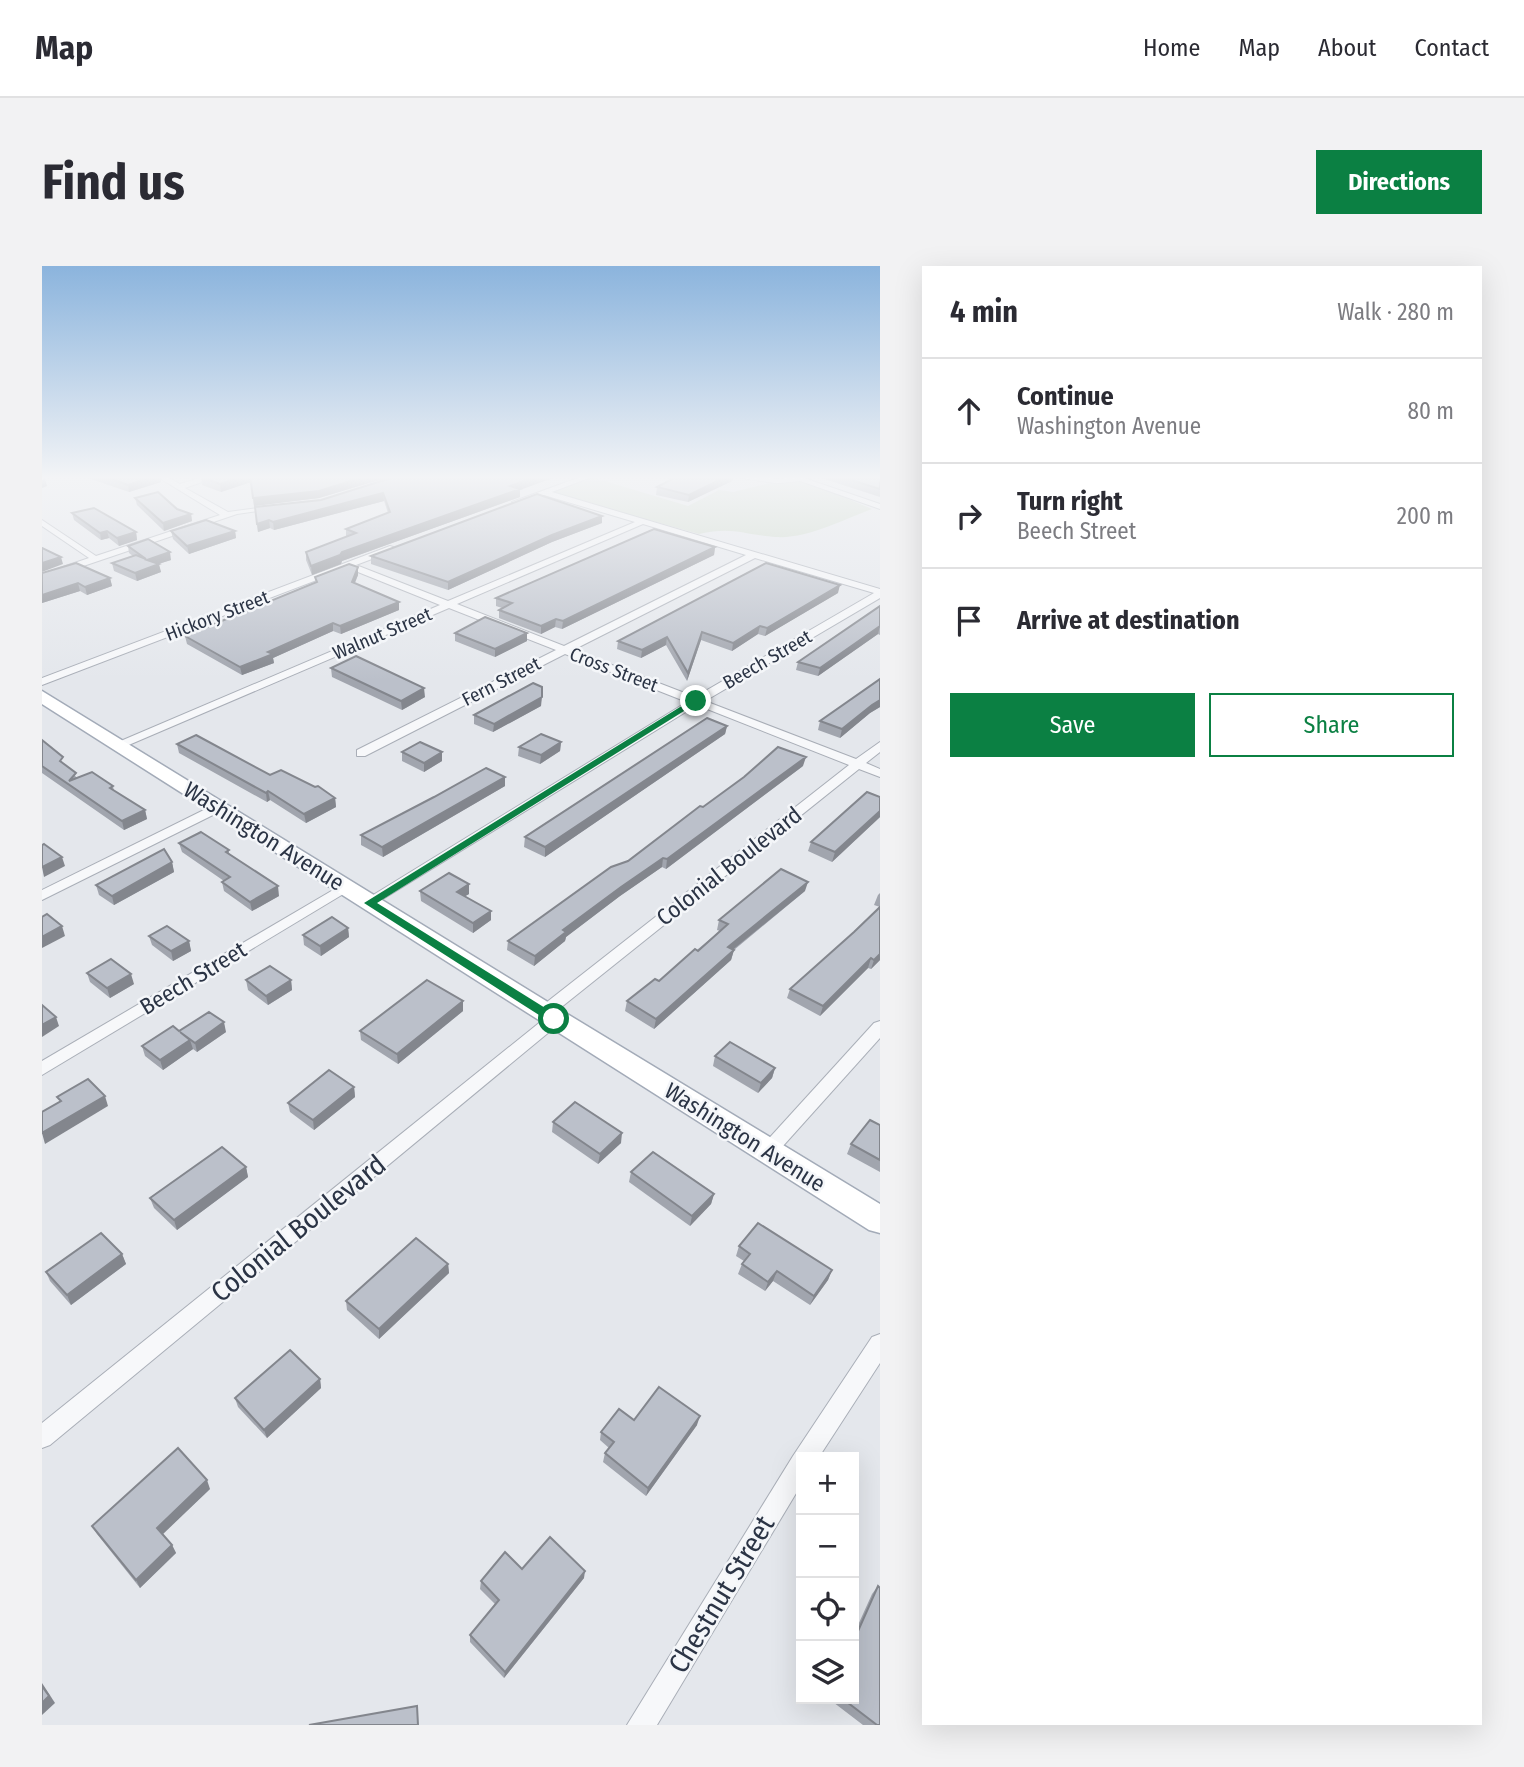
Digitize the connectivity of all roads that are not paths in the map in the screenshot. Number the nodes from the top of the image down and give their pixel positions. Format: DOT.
graph roads {
  1 [pos="74,544"];
  2 [pos="140,544"];
  3 [pos="590,544"];
  4 [pos="722,544"];
  5 [pos="399,546"];
  6 [pos="755,554"];
  7 [pos="95,559"];
  8 [pos="347,565"];
  9 [pos="42,577"];
  10 [pos="880,593"];
  11 [pos="449,605"];
  12 [pos="563,649"];
  13 [pos="42,682"];
  14 [pos="42,696"];
  15 [pos="696,701"];
  16 [pos="120,745"];
  17 [pos="880,746"];
  18 [pos="361,753"];
  19 [pos="858,764"];
  20 [pos="880,772"];
  21 [pos="218,807"];
  22 [pos="345,887"];
  23 [pos="42,896"];
  24 [pos="369,903"];
  25 [pos="549,1016"];
  26 [pos="880,1027"];
  27 [pos="42,1069"];
  28 [pos="768,1151"];
  29 [pos="880,1220"];
  30 [pos="880,1344"];
  31 [pos="42,1437"];
  32 [pos="809,1452"];
  33 [pos="796,1472"];
  34 [pos="641,1725"];
  1 -- 7 [label="street"];
  2 -- 7 [label="street"];
  3 -- 11 [label="street, Walnut Street"];
  4 -- 6 [label="street"];
  5 -- 8 [label="street, Hickory Street"];
  6 -- 10 [label="street"];
  6 -- 12 [label="street, Fern Street"];
  7 -- 9 [label="street"];
  8 -- 11 [label="street, Cross Street"];
  8 -- 13 [label="street, Hickory Street"];
  10 -- 15 [label="street, Beech Street"];
  11 -- 12 [label="street, Cross Street"];
  11 -- 16 [label="street, Walnut Street"];
  12 -- 15 [label="street, Cross Street"];
  12 -- 18 [label="street, Fern Street"];
  14 -- 16 [label="main road, Washington Avenue"];
  15 -- 19 [label="street, Cross Street"];
  15 -- 24 [label="street, Beech Street"];
  16 -- 21 [label="main road, Washington Avenue"];
  17 -- 19 [label="street, Colonial Boulevard"];
  19 -- 20 [label="street, Cross Street"];
  19 -- 25 [label="street, Colonial Boulevard"];
  21 -- 22 [label="main road, Washington Avenue"];
  21 -- 23 [label="street"];
  22 -- 24 [label="main road, Washington Avenue"];
  22 -- 27 [label="street, Beech Street"];
  24 -- 25 [label="main road, Washington Avenue"];
  25 -- 28 [label="main road, Washington Avenue"];
  25 -- 31 [label="street, Colonial Boulevard"];
  26 -- 28 [label="street"];
  28 -- 29 [label="main road, Washington Avenue"];
  30 -- 32 [label="street"];
  33 -- 34 [label="street, Chestnut Street"];
}
